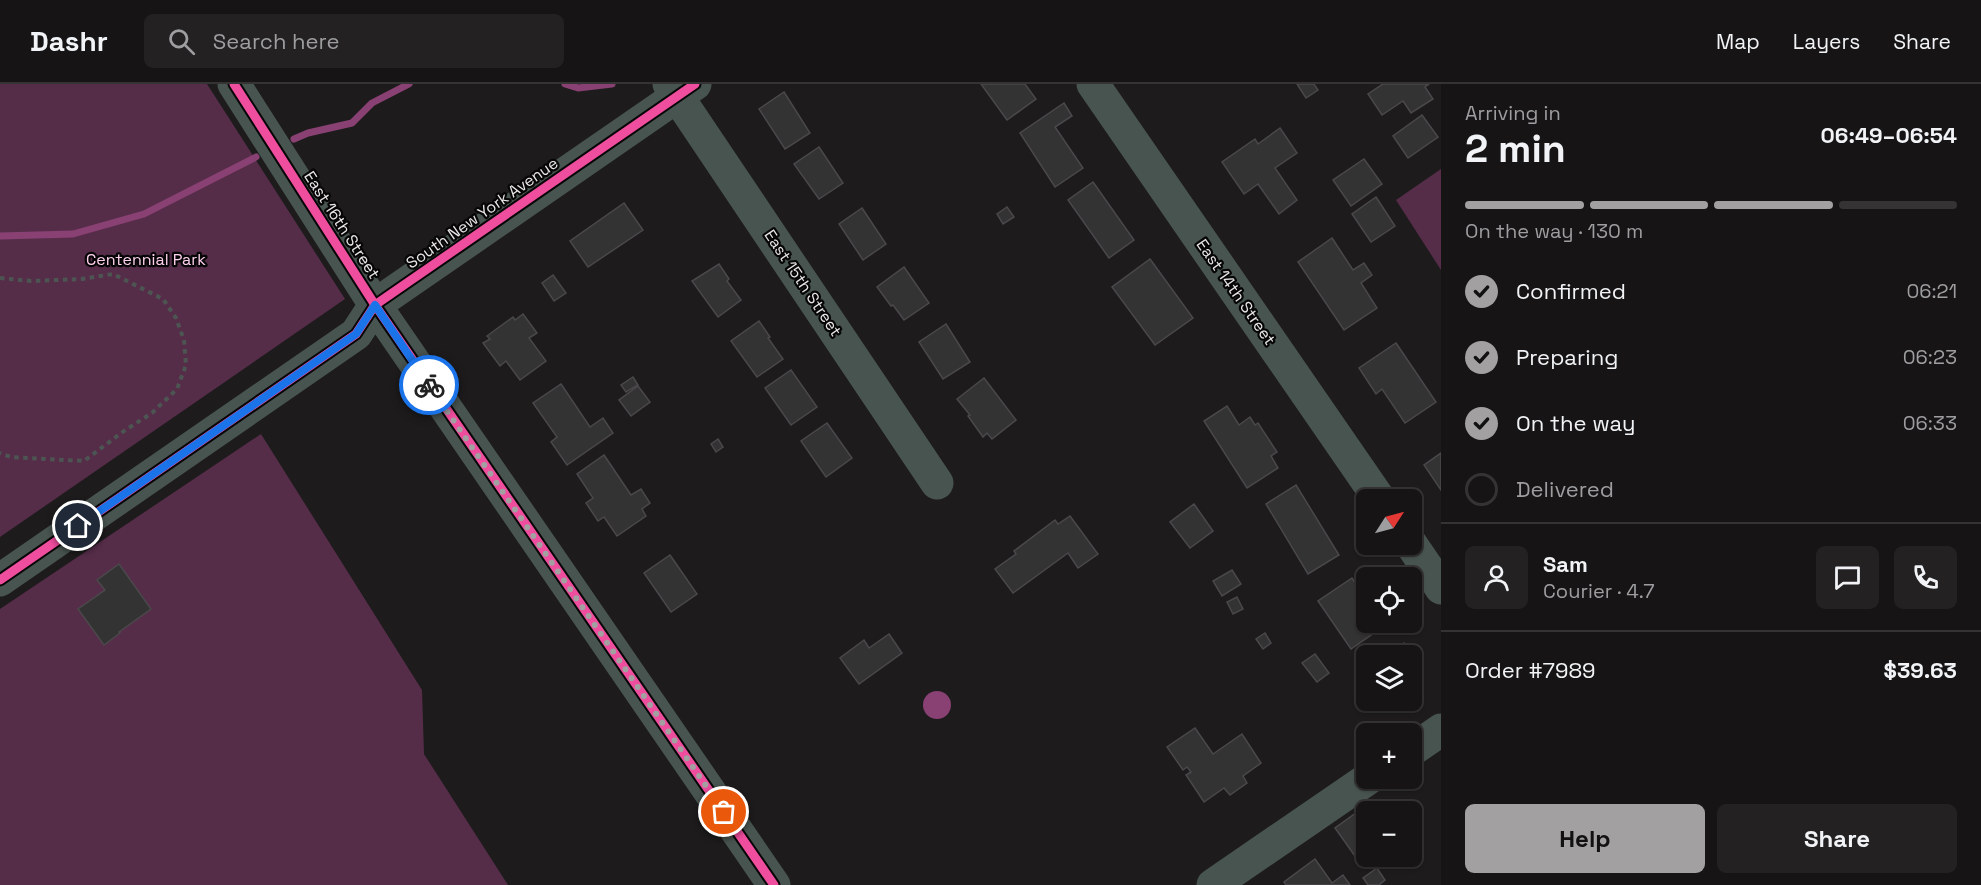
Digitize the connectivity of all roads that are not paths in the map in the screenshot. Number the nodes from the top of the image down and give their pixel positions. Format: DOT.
graph roads {
  1 [pos="234,84"];
  2 [pos="1093,84"];
  3 [pos="680,88"];
  4 [pos="375,305"];
  5 [pos="937,483"];
  6 [pos="1372,489"];
  7 [pos="1418,555"];
  8 [pos="0,580"];
  9 [pos="1441,588"];
  10 [pos="1441,730"];
  11 [pos="1422,743"];
  12 [pos="1356,787"];
  13 [pos="774,885"];
  14 [pos="1213,885"];
  1 -- 4 [label="street, East 16th Street"];
  2 -- 6 [label="street, East 14th Street"];
  3 -- 4 [label="street, South New York Avenue"];
  3 -- 5 [label="street, East 15th Street"];
  4 -- 8 [label="street, South New York Avenue"];
  4 -- 13 [label="street, East 16th Street"];
  7 -- 9 [label="street"];
  10 -- 11 [label="street"];
  12 -- 14 [label="street"];
}
